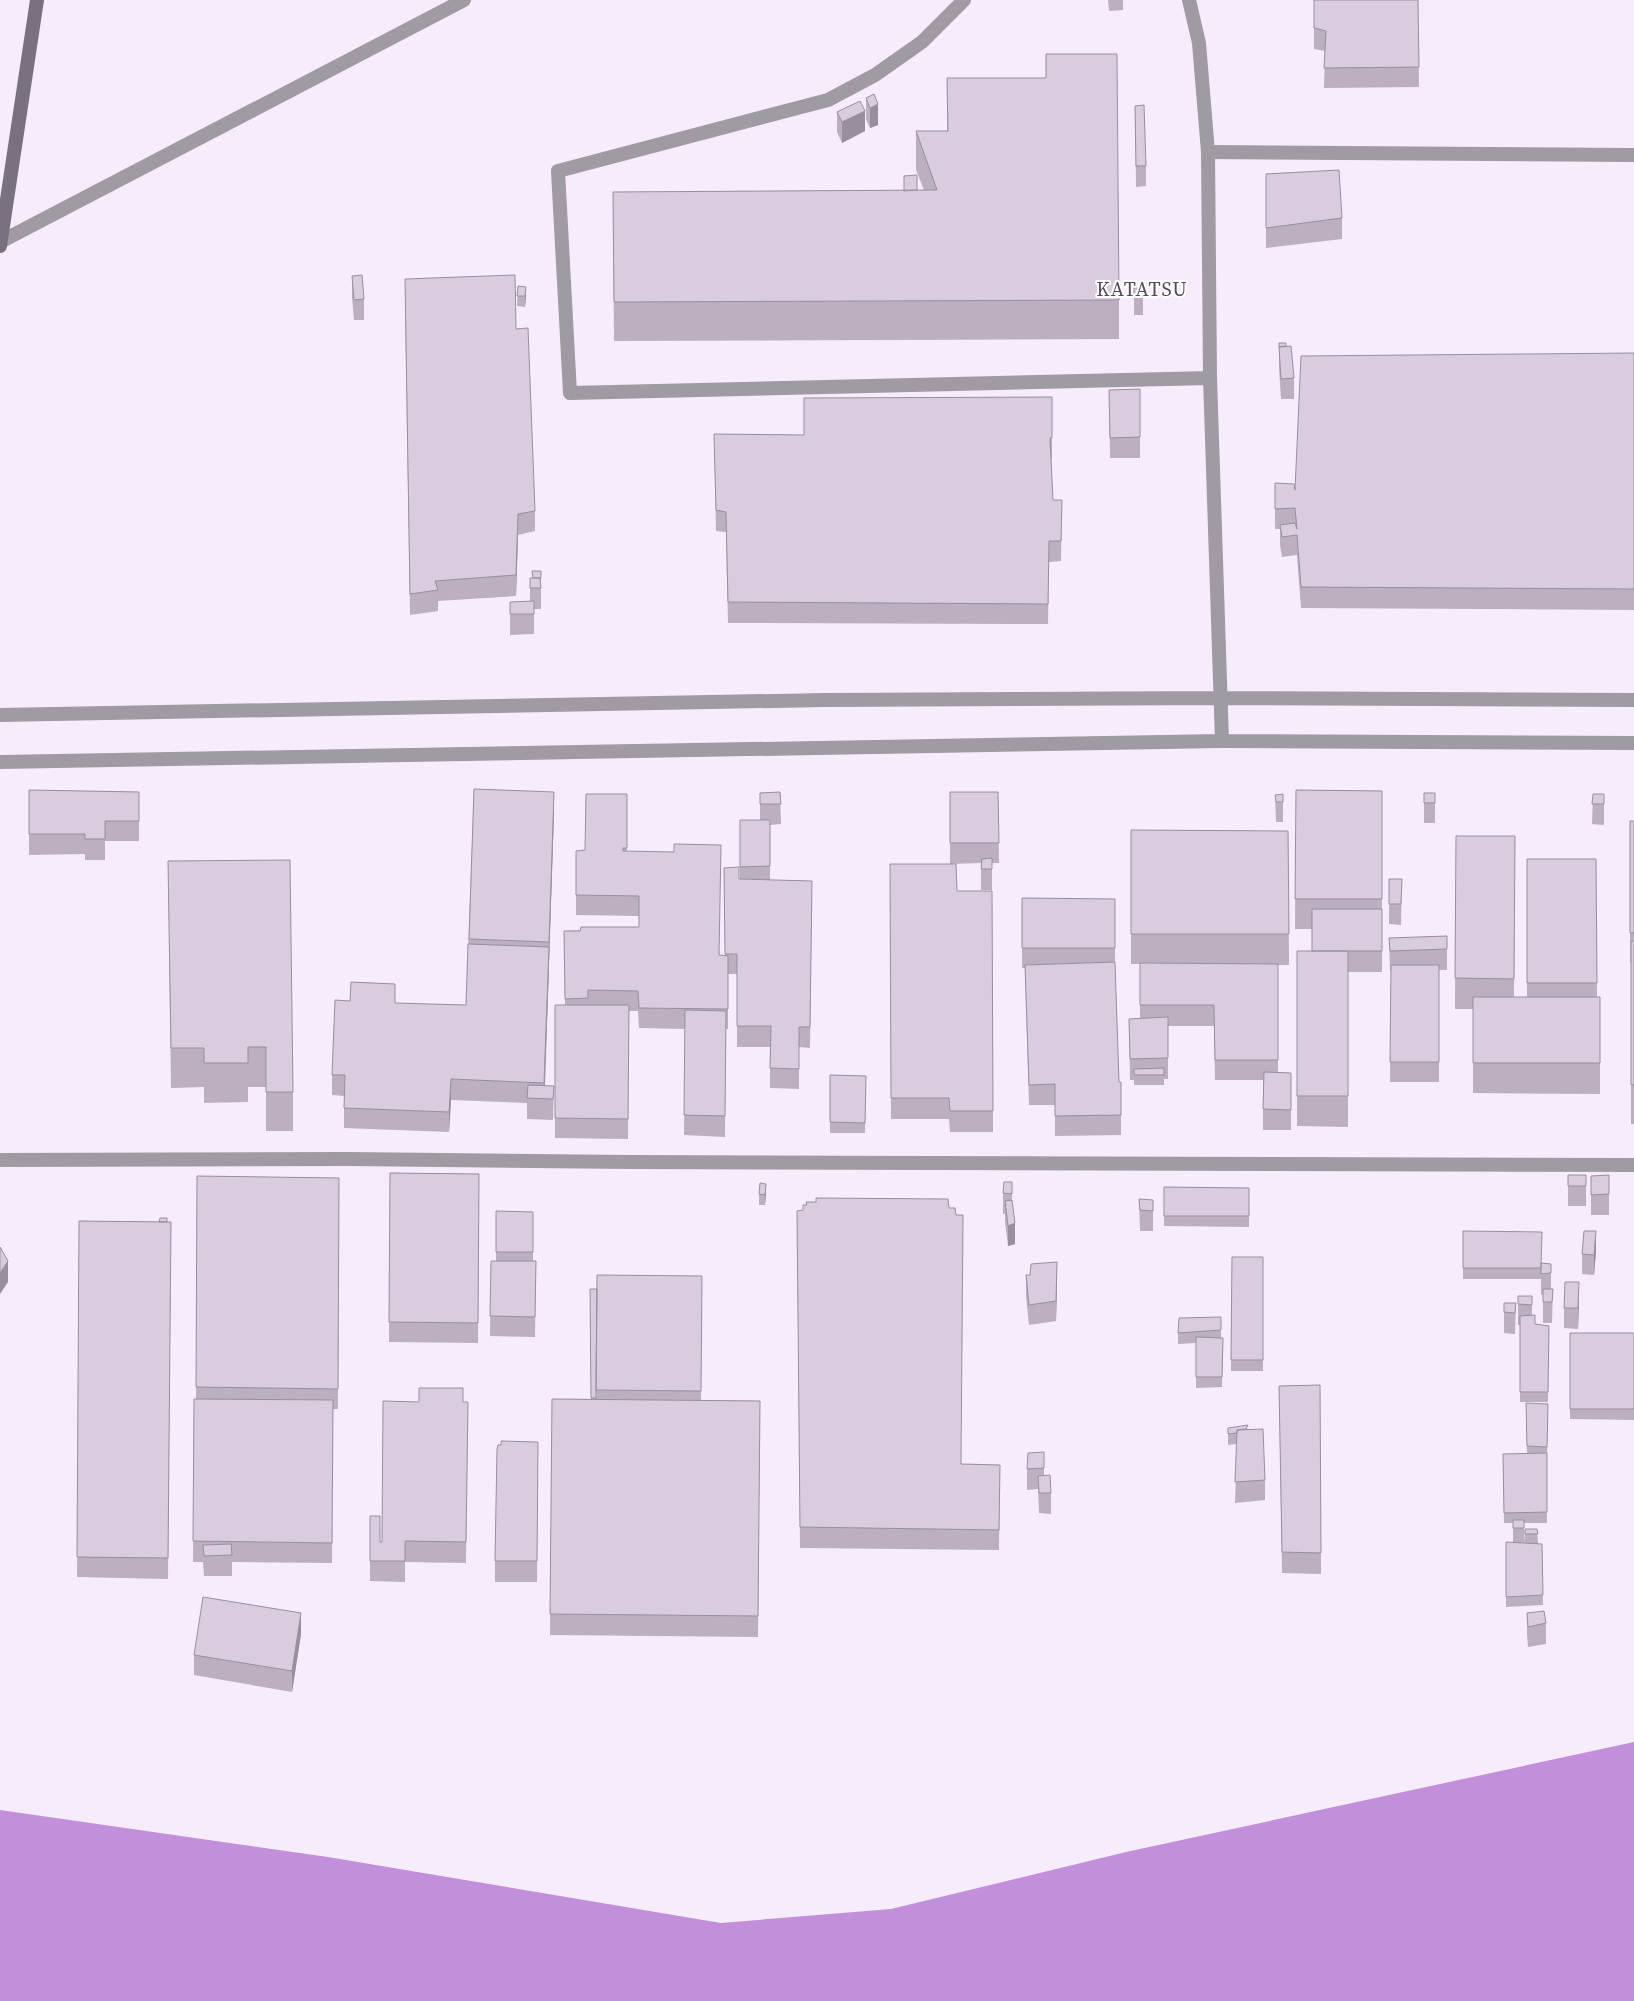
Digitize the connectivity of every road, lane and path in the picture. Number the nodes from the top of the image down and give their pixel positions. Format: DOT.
graph roads {
  1 [pos="37,0"];
  2 [pos="464,0"];
  3 [pos="964,0"];
  4 [pos="1189,0"];
  5 [pos="1208,152"];
  6 [pos="1634,155"];
  7 [pos="0,244"];
  8 [pos="1210,378"];
  9 [pos="1220,698"];
  10 [pos="1634,700"];
  11 [pos="0,715"];
  12 [pos="1222,740"];
  13 [pos="1634,743"];
  14 [pos="0,762"];
  15 [pos="0,1160"];
  16 [pos="1634,1165"];
  1 -- 7 [label="main road"];
  2 -- 7 [label="street"];
  3 -- 8 [label="street"];
  4 -- 5 [label="street"];
  5 -- 6 [label="street"];
  5 -- 8 [label="street"];
  8 -- 9 [label="street"];
  9 -- 10 [label="street"];
  9 -- 11 [label="street"];
  9 -- 12 [label="street"];
  12 -- 13 [label="street"];
  12 -- 14 [label="street"];
  15 -- 16 [label="street"];
}
